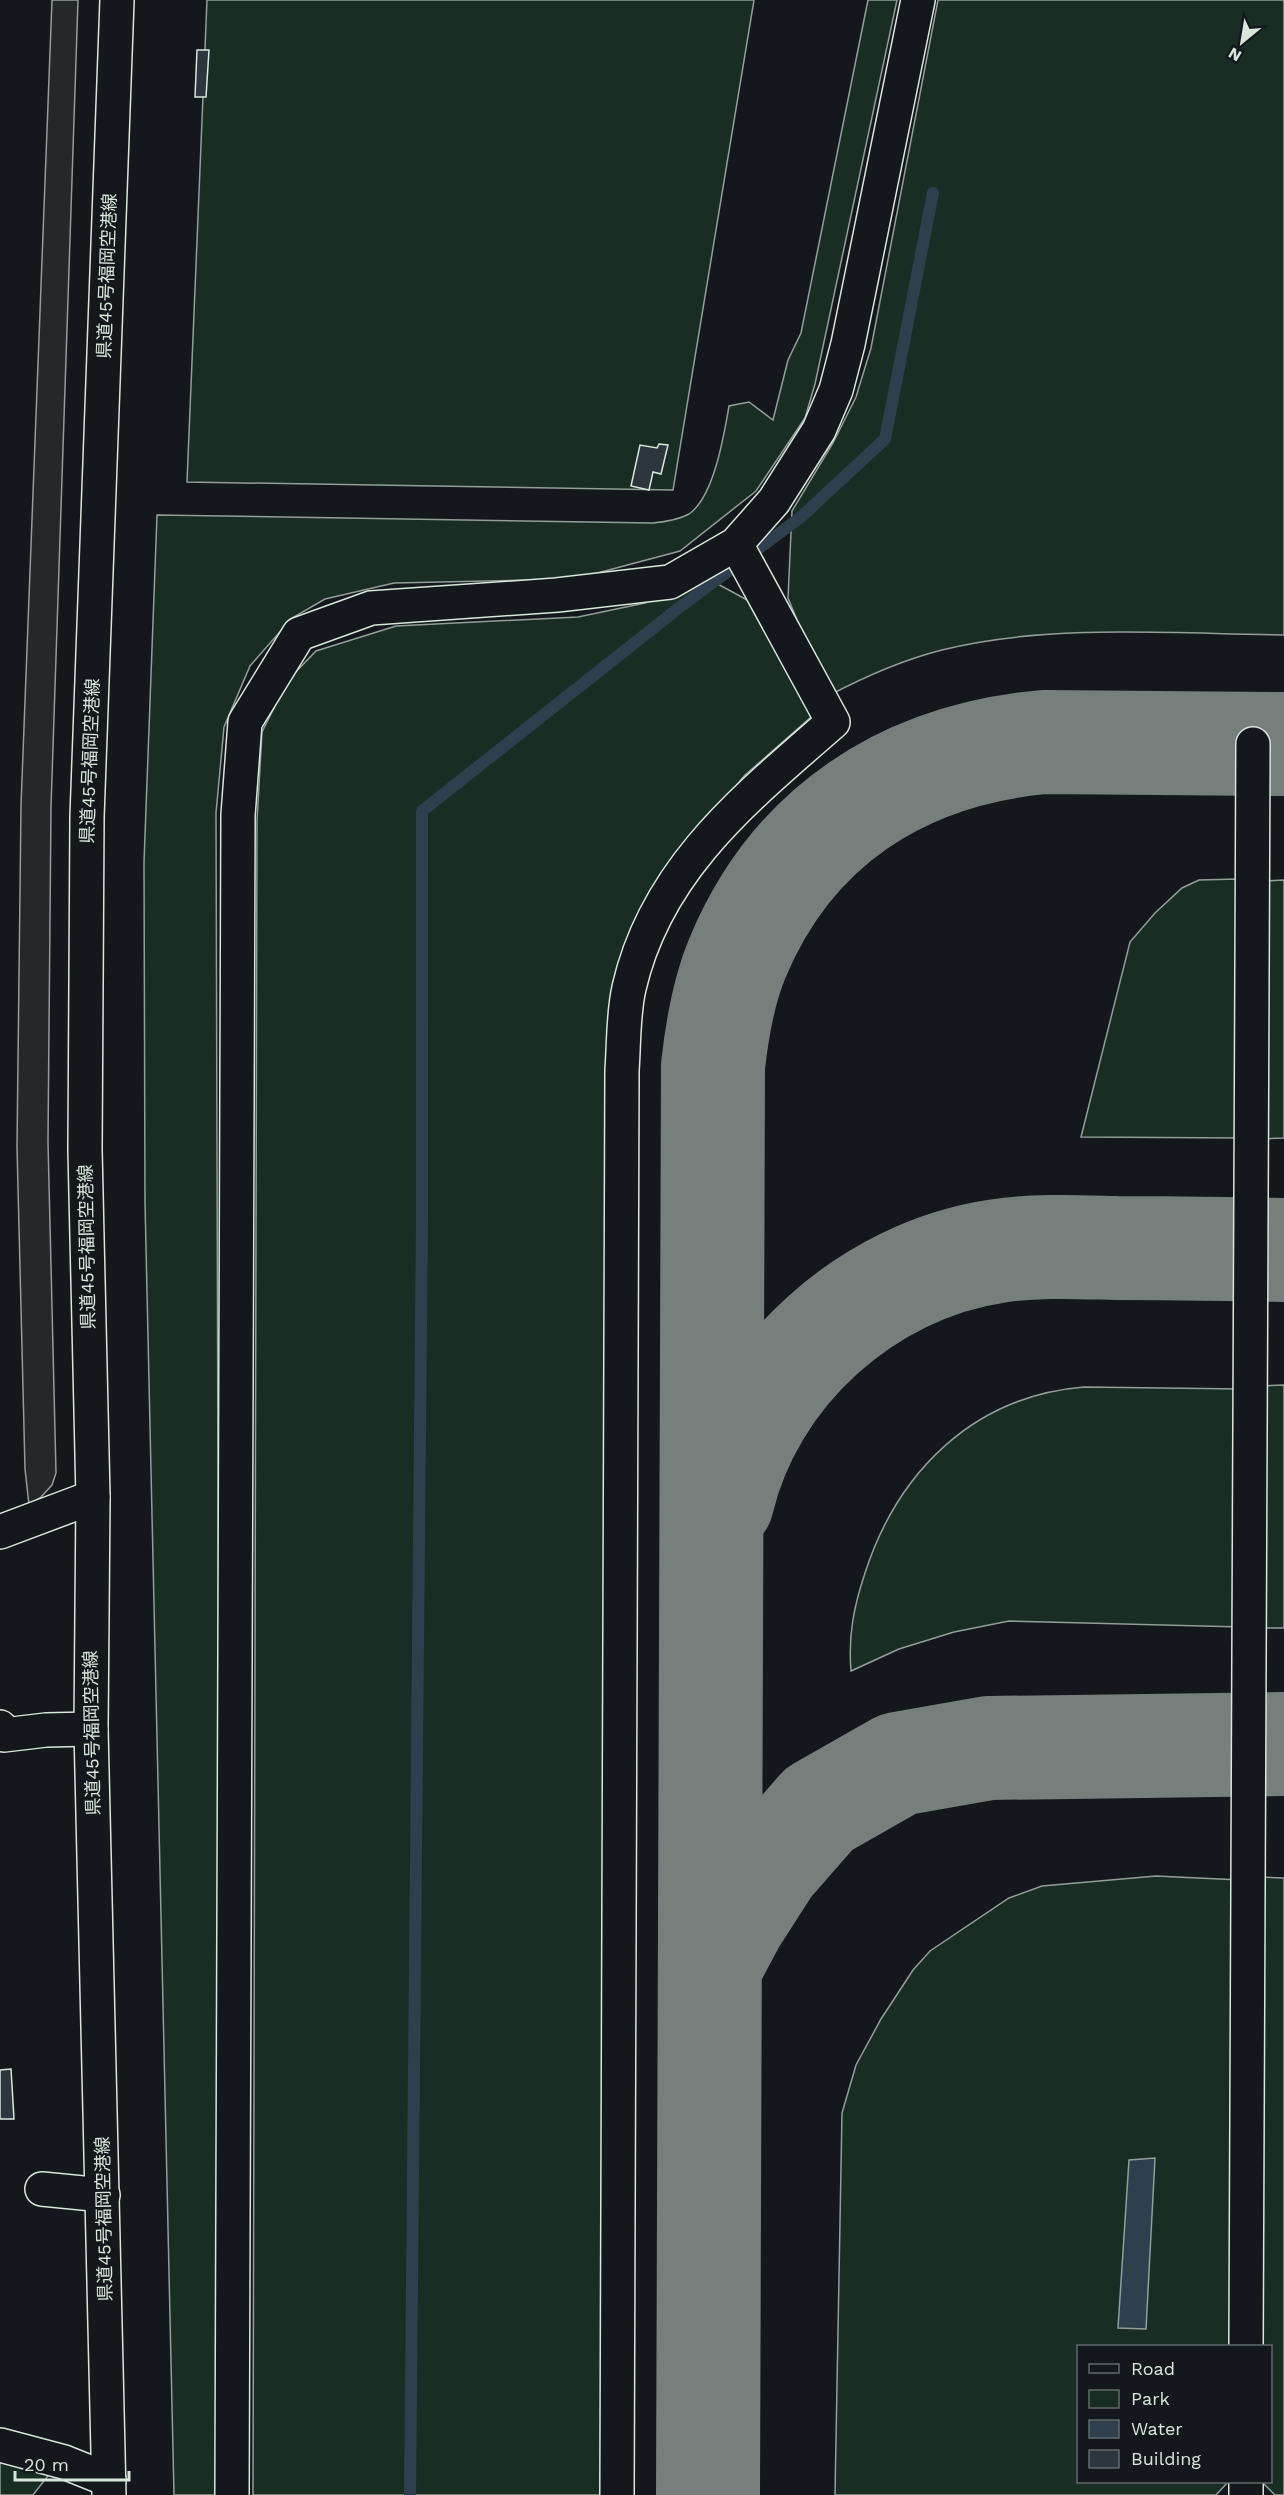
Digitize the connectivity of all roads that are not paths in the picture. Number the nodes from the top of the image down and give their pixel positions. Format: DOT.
graph roads {
  1 [pos="117,0"];
  2 [pos="918,0"];
  3 [pos="736,544"];
  4 [pos="1253,744"];
  5 [pos="93,1497"];
  6 [pos="0,1532"];
  7 [pos="0,1727"];
  8 [pos="91,1729"];
  9 [pos="42,2189"];
  10 [pos="103,2195"];
  11 [pos="1246,2345"];
  12 [pos="0,2445"];
  13 [pos="109,2488"];
  14 [pos="232,2495"];
  15 [pos="617,2495"];
  1 -- 5 [label="main road, 県道45号福岡空港線"];
  2 -- 3 [label="main road"];
  3 -- 14 [label="main road"];
  3 -- 15 [label="main road"];
  4 -- 11 [label="main road"];
  5 -- 6 [label="main road"];
  5 -- 8 [label="main road, 県道45号福岡空港線"];
  7 -- 8 [label="main road"];
  8 -- 10 [label="main road, 県道45号福岡空港線"];
  9 -- 10 [label="main road"];
  10 -- 13 [label="main road, 県道45号福岡空港線"];
  12 -- 13 [label="main road"];
}
